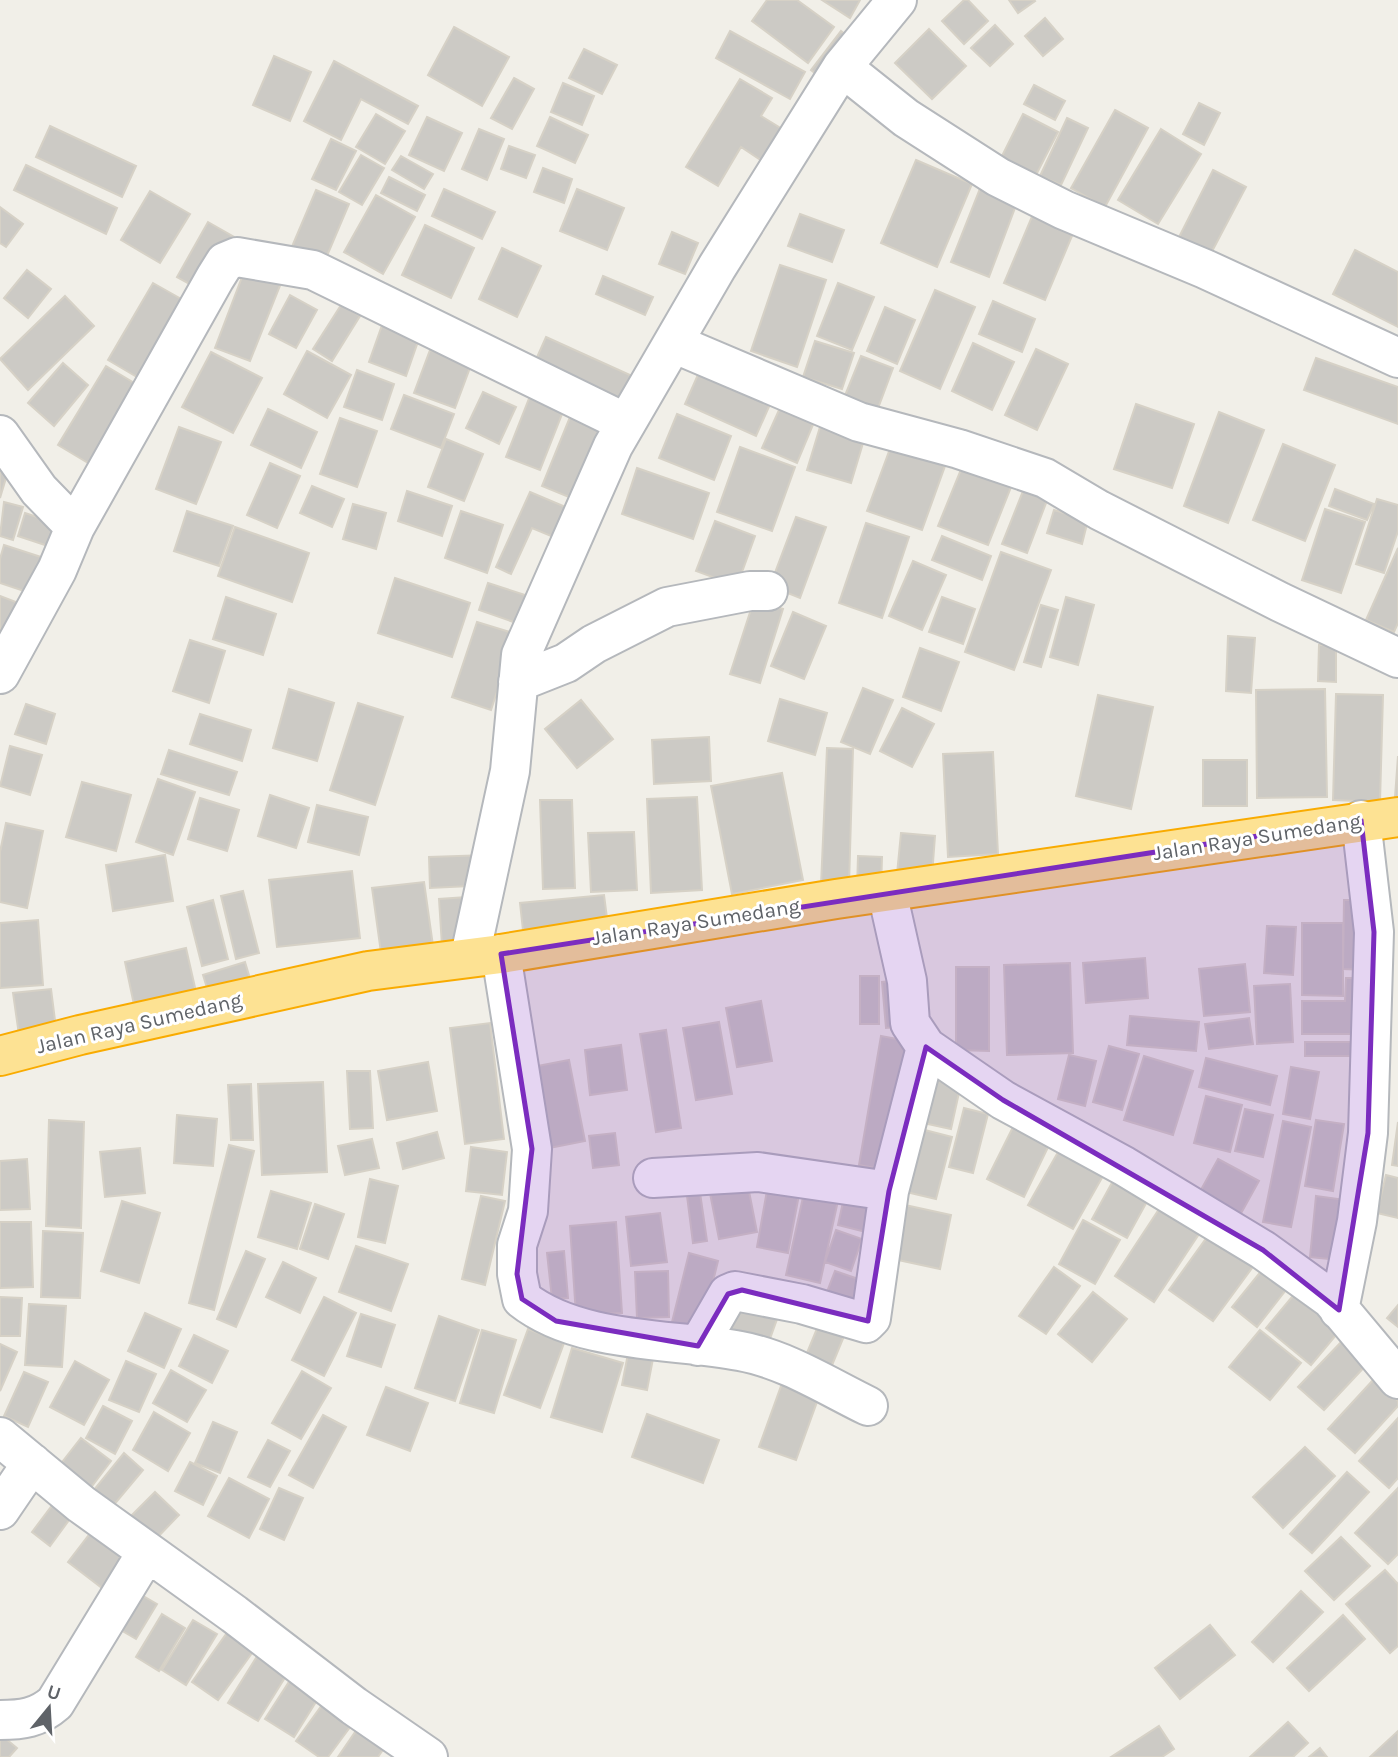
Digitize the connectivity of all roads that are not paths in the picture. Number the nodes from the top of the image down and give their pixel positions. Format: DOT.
graph roads {
  1 [pos="897,0"];
  2 [pos="842,67"];
  3 [pos="673,343"];
  4 [pos="1398,358"];
  5 [pos="626,423"];
  6 [pos="0,435"];
  7 [pos="75,527"];
  8 [pos="768,591"];
  9 [pos="1398,658"];
  10 [pos="0,674"];
  11 [pos="518,682"];
  12 [pos="1380,819"];
  13 [pos="887,892"];
  14 [pos="486,955"];
  15 [pos="926,1047"];
  16 [pos="0,1056"];
  17 [pos="1384,1058"];
  18 [pos="653,1178"];
  19 [pos="889,1191"];
  20 [pos="1339,1310"];
  21 [pos="698,1346"];
  22 [pos="1398,1379"];
  23 [pos="868,1406"];
  24 [pos="0,1437"];
  25 [pos="32,1463"];
  26 [pos="0,1510"];
  27 [pos="147,1552"];
  28 [pos="0,1720"];
  29 [pos="428,1757"];
  1 -- 2 [label="street"];
  2 -- 3 [label="street"];
  2 -- 4 [label="street"];
  3 -- 5 [label="street"];
  3 -- 9 [label="street"];
  5 -- 7 [label="street"];
  5 -- 11 [label="street"];
  6 -- 7 [label="street"];
  7 -- 10 [label="street"];
  8 -- 11 [label="street"];
  11 -- 14 [label="street"];
  12 -- 13 [label="highway, Jalan Raya Sumedang"];
  12 -- 17 [label="street"];
  13 -- 14 [label="highway, Jalan Raya Sumedang"];
  13 -- 15 [label="street"];
  14 -- 16 [label="highway, Jalan Raya Sumedang"];
  14 -- 21 [label="street"];
  15 -- 19 [label="street"];
  15 -- 20 [label="street"];
  17 -- 20 [label="street"];
  18 -- 19 [label="street"];
  19 -- 21 [label="street"];
  20 -- 22 [label="street"];
  21 -- 23 [label="street"];
  24 -- 25 [label="street"];
  25 -- 26 [label="street"];
  25 -- 27 [label="street"];
  27 -- 28 [label="street"];
  27 -- 29 [label="street"];
}
